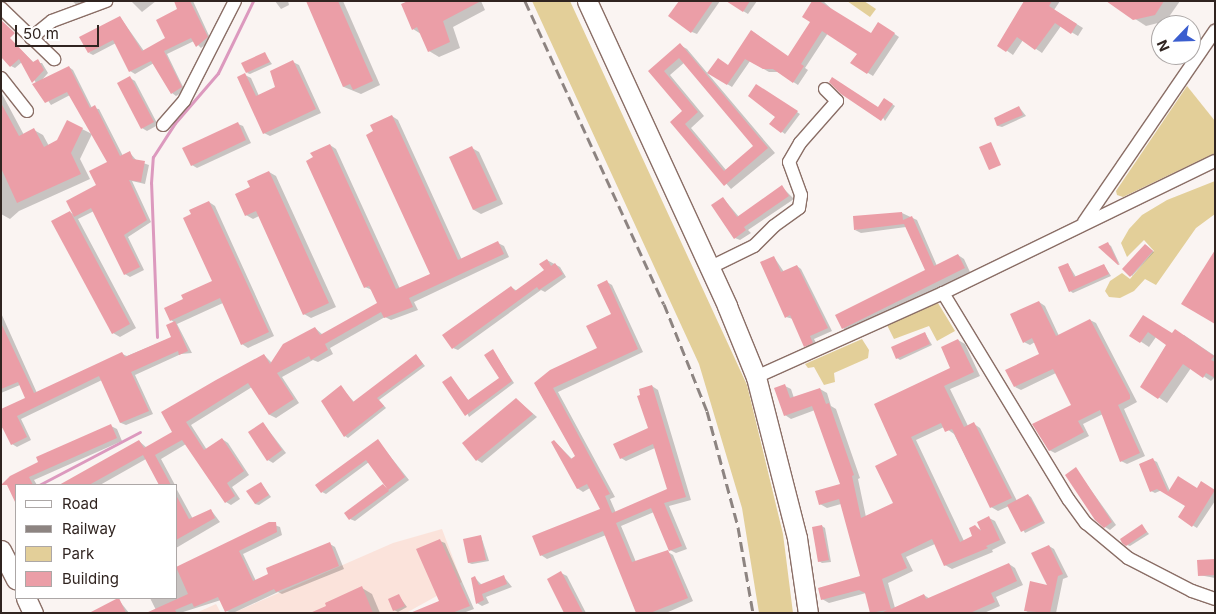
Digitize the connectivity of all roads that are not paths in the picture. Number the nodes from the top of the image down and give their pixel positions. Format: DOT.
graph roads {
  1 [pos="106,1"];
  2 [pos="235,1"];
  3 [pos="587,1"];
  4 [pos="1,8"];
  5 [pos="1215,31"];
  6 [pos="31,38"];
  7 [pos="54,59"];
  8 [pos="1,78"];
  9 [pos="825,89"];
  10 [pos="27,111"];
  11 [pos="163,125"];
  12 [pos="1215,161"];
  13 [pos="1082,224"];
  14 [pos="710,268"];
  15 [pos="943,293"];
  16 [pos="756,377"];
  17 [pos="1,550"];
  18 [pos="15,577"];
  19 [pos="26,599"];
  20 [pos="1215,599"];
  21 [pos="33,613"];
  22 [pos="808,613"];
  1 -- 6 [label="street"];
  2 -- 11 [label="street"];
  3 -- 14 [label="street"];
  4 -- 6 [label="street"];
  5 -- 13 [label="street"];
  6 -- 7 [label="street"];
  8 -- 10 [label="street"];
  9 -- 14 [label="street"];
  12 -- 13 [label="street"];
  13 -- 15 [label="street"];
  14 -- 16 [label="street"];
  15 -- 16 [label="street"];
  15 -- 20 [label="street"];
  16 -- 22 [label="street"];
  17 -- 18 [label="street"];
  19 -- 21 [label="street"];
}
